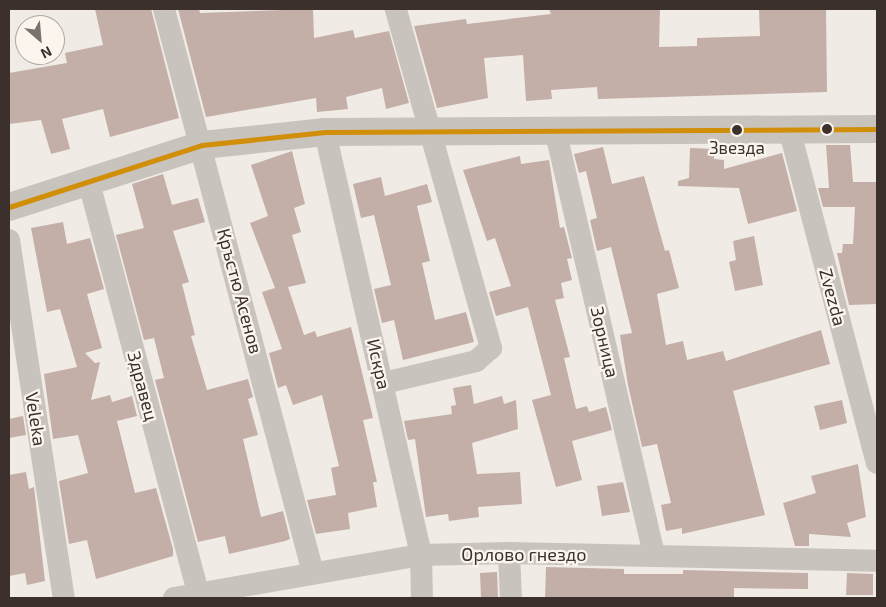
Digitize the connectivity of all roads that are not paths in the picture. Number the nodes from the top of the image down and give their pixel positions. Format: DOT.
graph roads {
  1 [pos="164,9"];
  2 [pos="396,9"];
  3 [pos="555,128"];
  4 [pos="877,129"];
  5 [pos="432,130"];
  6 [pos="325,132"];
  7 [pos="790,132"];
  8 [pos="202,145"];
  9 [pos="88,179"];
  10 [pos="9,207"];
  11 [pos="9,240"];
  12 [pos="384,384"];
  13 [pos="877,463"];
  14 [pos="510,553"];
  15 [pos="420,555"];
  16 [pos="654,555"];
  17 [pos="877,561"];
  18 [pos="313,573"];
  19 [pos="198,593"];
  20 [pos="64,598"];
  21 [pos="174,598"];
  22 [pos="422,598"];
  23 [pos="511,598"];
  1 -- 8 [label="street, Кръстю Асенов"];
  2 -- 5 [label="street"];
  3 -- 5 [label="street"];
  3 -- 7 [label="street"];
  3 -- 16 [label="street, Зорница"];
  4 -- 7 [label="street"];
  5 -- 6 [label="street"];
  5 -- 12 [label="street"];
  6 -- 8 [label="street"];
  6 -- 12 [label="street, Искра"];
  7 -- 13 [label="street, Zvezda"];
  8 -- 9 [label="street"];
  8 -- 18 [label="street, Кръстю Асенов"];
  9 -- 10 [label="street"];
  9 -- 19 [label="street, Здравец"];
  11 -- 20 [label="street, Veleka"];
  12 -- 15 [label="street, Искра"];
  14 -- 15 [label="street, Орлово гнездо"];
  14 -- 16 [label="street, Орлово гнездо"];
  14 -- 23 [label="street"];
  15 -- 18 [label="street, Орлово гнездо"];
  15 -- 22 [label="street, Искра"];
  16 -- 17 [label="street, Орлово гнездо"];
  18 -- 19 [label="street, Орлово гнездо"];
  19 -- 21 [label="street, Орлово гнездо"];
}
